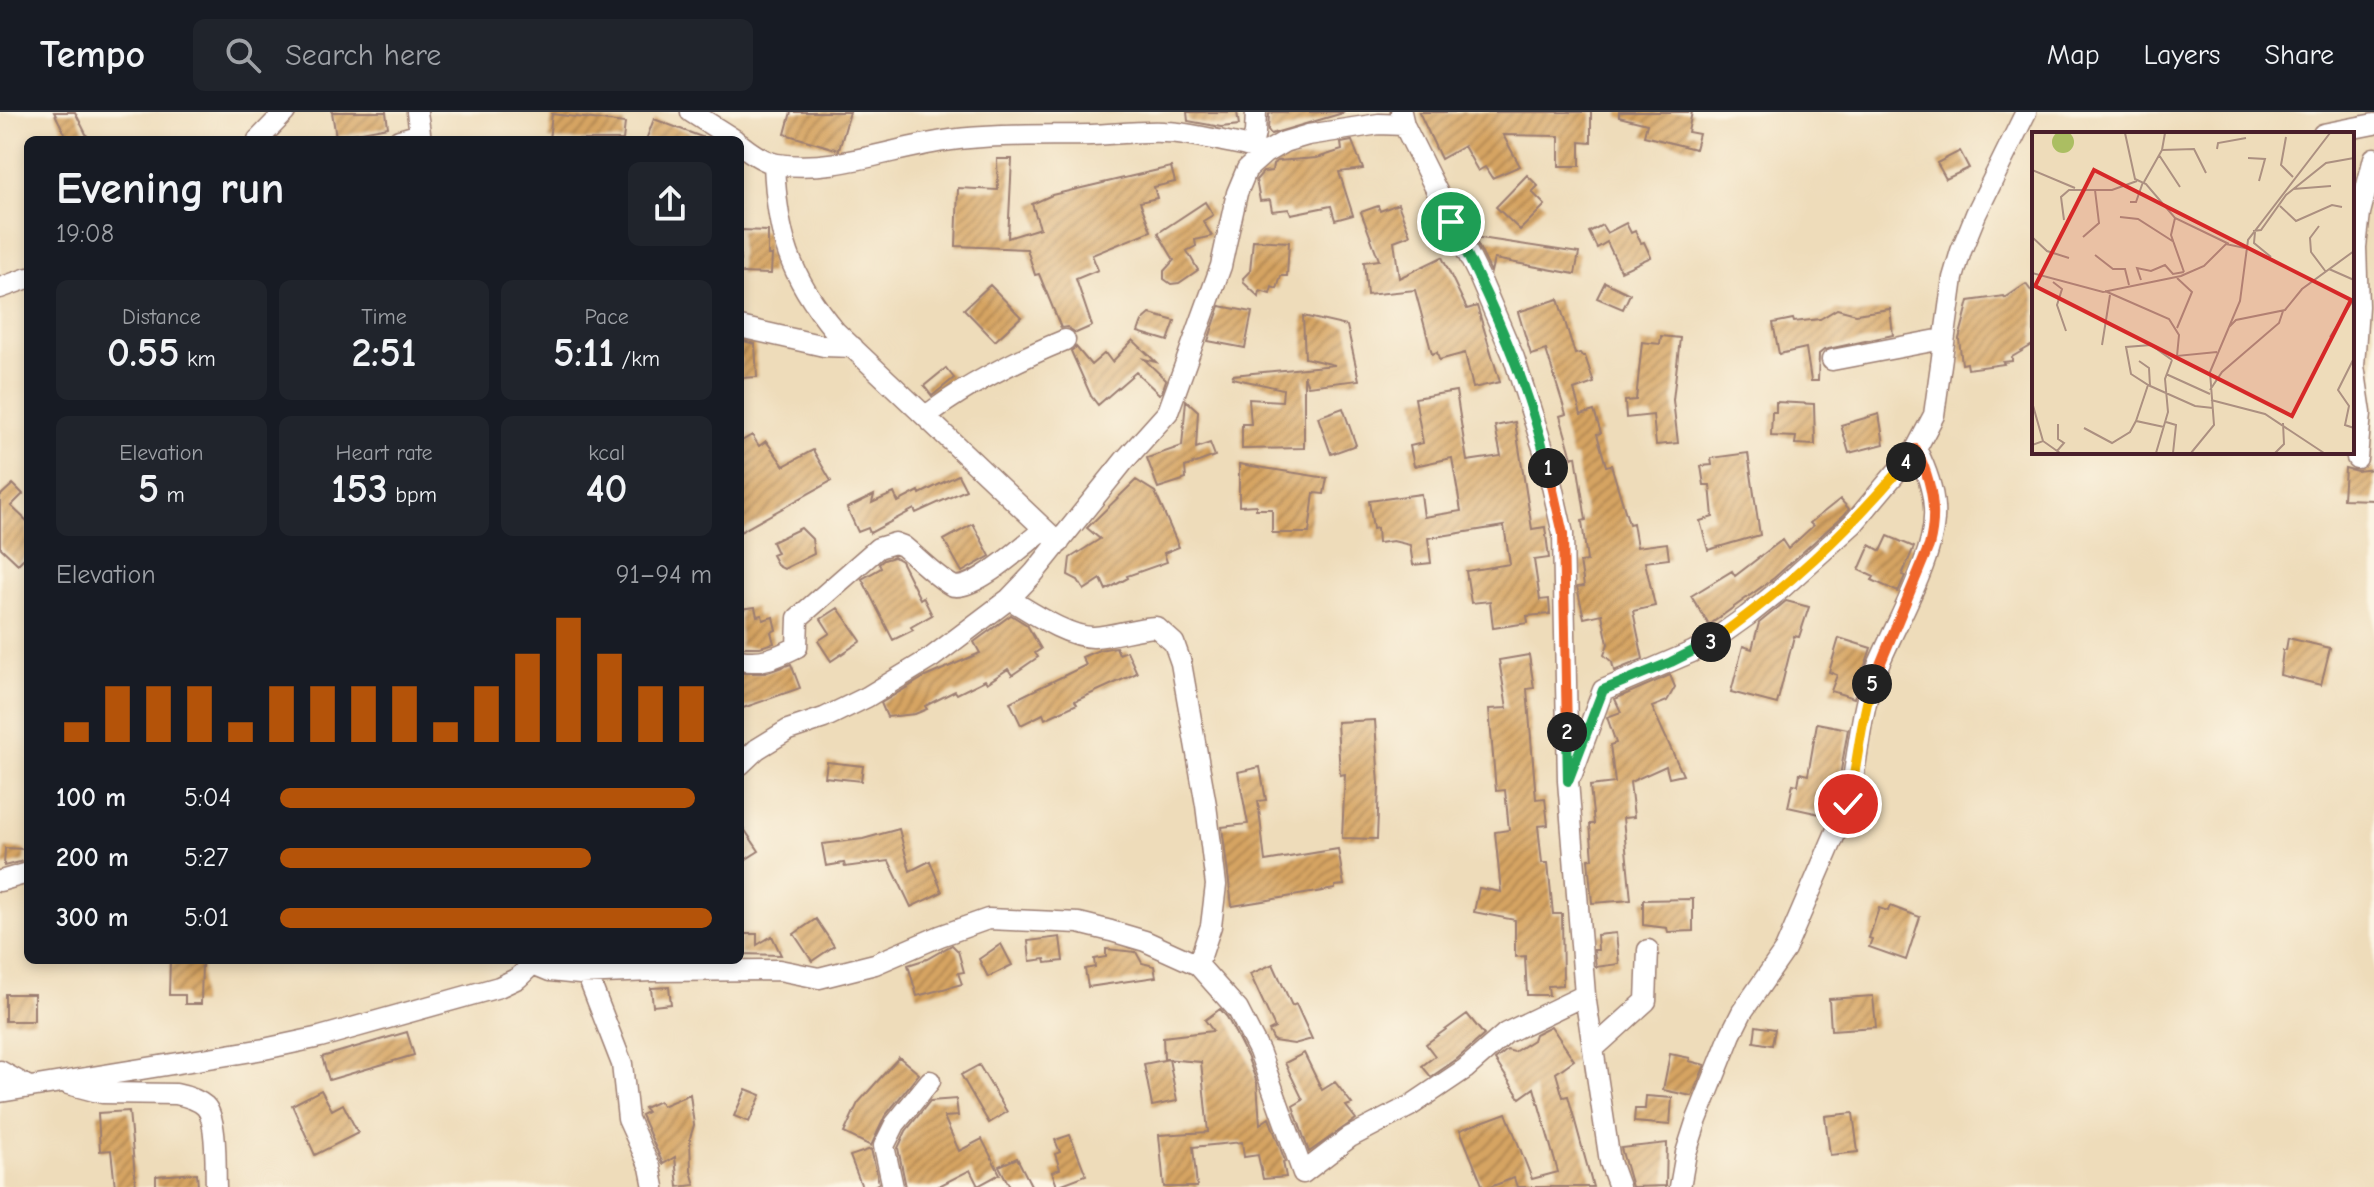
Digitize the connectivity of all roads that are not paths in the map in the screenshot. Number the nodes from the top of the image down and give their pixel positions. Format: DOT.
graph roads {
  1 [pos="285,112"];
  2 [pos="417,112"];
  3 [pos="691,112"];
  4 [pos="1256,112"];
  5 [pos="2026,112"];
  6 [pos="1402,119"];
  7 [pos="2374,124"];
  8 [pos="2333,132"];
  9 [pos="262,136"];
  10 [pos="420,136"];
  11 [pos="729,136"];
  12 [pos="744,147"];
  13 [pos="1258,149"];
  14 [pos="2374,158"];
  15 [pos="774,164"];
  16 [pos="24,279"];
  17 [pos="0,288"];
  18 [pos="744,328"];
  19 [pos="1943,339"];
  20 [pos="1065,340"];
  21 [pos="853,347"];
  22 [pos="1832,360"];
  23 [pos="926,416"];
  24 [pos="1916,449"];
  25 [pos="2357,458"];
  26 [pos="1051,536"];
  27 [pos="1009,599"];
  28 [pos="744,661"];
  29 [pos="748,743"];
  30 [pos="1568,781"];
  31 [pos="24,874"];
  32 [pos="0,881"];
  33 [pos="1648,950"];
  34 [pos="533,964"];
  35 [pos="538,964"];
  36 [pos="1198,965"];
  37 [pos="587,974"];
  38 [pos="1585,995"];
  39 [pos="1593,1049"];
  40 [pos="0,1071"];
  41 [pos="930,1081"];
  42 [pos="64,1082"];
  43 [pos="29,1087"];
  44 [pos="0,1092"];
  45 [pos="1301,1180"];
  46 [pos="216,1187"];
  47 [pos="654,1187"];
  48 [pos="893,1187"];
  49 [pos="1619,1187"];
  50 [pos="1680,1187"];
  1 -- 9 [label="street"];
  2 -- 10 [label="street"];
  3 -- 11 [label="street"];
  4 -- 13 [label="street"];
  5 -- 19 [label="street"];
  6 -- 13 [label="street"];
  6 -- 30 [label="street"];
  7 -- 8 [label="street"];
  12 -- 15 [label="street"];
  13 -- 15 [label="street"];
  13 -- 26 [label="street"];
  14 -- 25 [label="street"];
  15 -- 21 [label="street"];
  16 -- 17 [label="street"];
  18 -- 21 [label="street"];
  19 -- 22 [label="street"];
  19 -- 24 [label="street"];
  20 -- 23 [label="street"];
  21 -- 23 [label="street"];
  23 -- 26 [label="street"];
  24 -- 30 [label="street"];
  24 -- 50 [label="street"];
  26 -- 27 [label="street"];
  26 -- 28 [label="street"];
  27 -- 29 [label="street"];
  27 -- 36 [label="street"];
  30 -- 38 [label="street"];
  31 -- 32 [label="street"];
  33 -- 39 [label="street"];
  34 -- 42 [label="street"];
  35 -- 37 [label="street"];
  36 -- 37 [label="street"];
  36 -- 45 [label="street"];
  37 -- 47 [label="street"];
  38 -- 39 [label="street"];
  38 -- 45 [label="street"];
  39 -- 49 [label="street"];
  40 -- 43 [label="street"];
  41 -- 48 [label="street"];
  42 -- 43 [label="street"];
  42 -- 46 [label="street"];
  43 -- 44 [label="street"];
}
